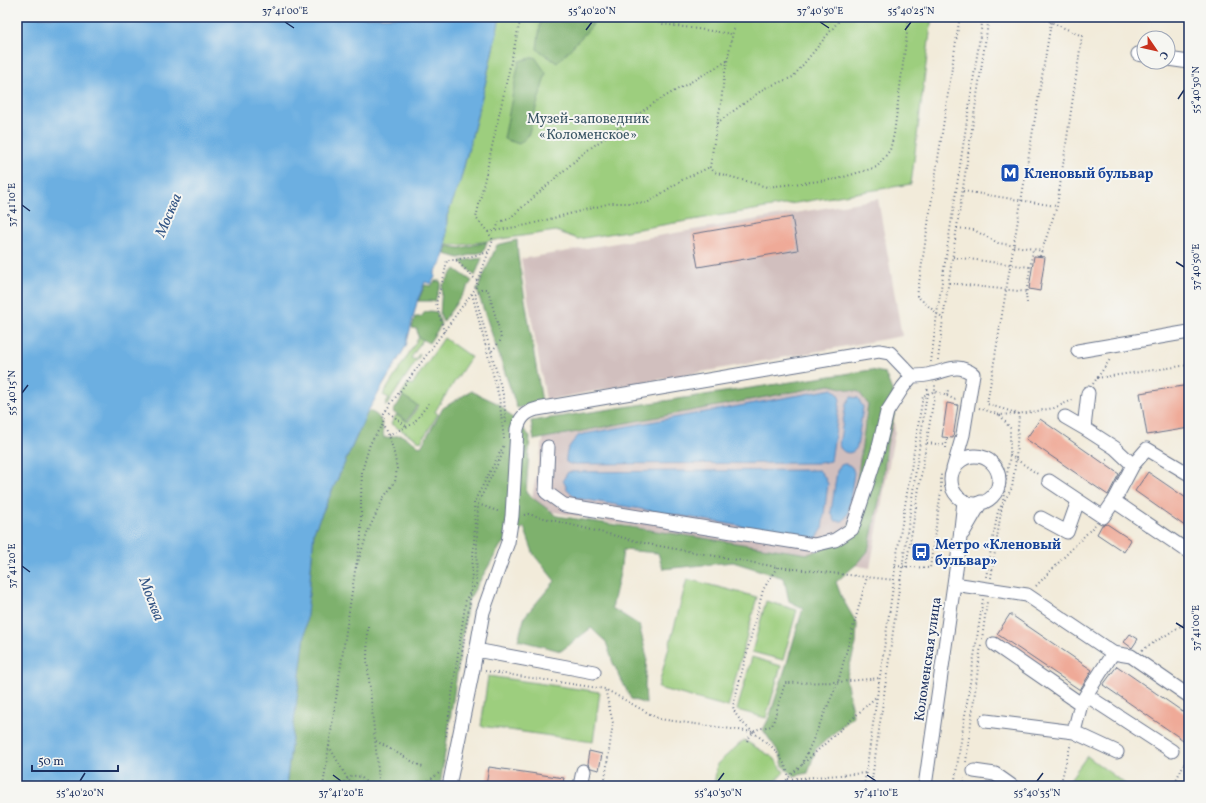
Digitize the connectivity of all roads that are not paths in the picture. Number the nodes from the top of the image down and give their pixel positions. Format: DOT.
graph roads {
  1 [pos="1176,60"];
  2 [pos="1189,62"];
  3 [pos="1189,332"];
  4 [pos="1078,351"];
  5 [pos="912,376"];
  6 [pos="1088,393"];
  7 [pos="1065,417"];
  8 [pos="1084,428"];
  9 [pos="963,435"];
  10 [pos="548,447"];
  11 [pos="983,458"];
  12 [pos="1133,465"];
  13 [pos="948,468"];
  14 [pos="1189,474"];
  15 [pos="1048,481"];
  16 [pos="964,501"];
  17 [pos="1078,501"];
  18 [pos="1114,501"];
  19 [pos="981,502"];
  20 [pos="1041,518"];
  21 [pos="961,536"];
  22 [pos="1189,552"];
  23 [pos="954,584"];
  24 [pos="994,644"];
  25 [pos="476,650"];
  26 [pos="1113,653"];
  27 [pos="594,672"];
  28 [pos="1189,696"];
  29 [pos="1083,699"];
  30 [pos="986,721"];
  31 [pos="1074,732"];
  32 [pos="1172,751"];
  33 [pos="1117,752"];
  34 [pos="968,770"];
  35 [pos="582,771"];
  36 [pos="444,783"];
  37 [pos="580,786"];
  38 [pos="925,786"];
  39 [pos="1012,786"];
  1 -- 2 [label="street"];
  3 -- 4 [label="street"];
  5 -- 9 [label="street"];
  5 -- 10 [label="street"];
  5 -- 25 [label="street"];
  6 -- 8 [label="street"];
  7 -- 8 [label="street"];
  8 -- 12 [label="street"];
  9 -- 11 [label="street, Коломенская улица"];
  9 -- 13 [label="street"];
  11 -- 13 [label="street"];
  11 -- 19 [label="street, Коломенская улица"];
  12 -- 14 [label="street"];
  12 -- 18 [label="street"];
  13 -- 16 [label="street"];
  15 -- 17 [label="street"];
  16 -- 19 [label="street"];
  16 -- 21 [label="street, Коломенская улица"];
  17 -- 18 [label="street"];
  17 -- 20 [label="street"];
  18 -- 22 [label="street"];
  19 -- 21 [label="street, Коломенская улица"];
  21 -- 23 [label="street, Коломенская улица"];
  23 -- 26 [label="street"];
  23 -- 38 [label="street, Коломенская улица"];
  24 -- 29 [label="street"];
  25 -- 27 [label="street"];
  25 -- 36 [label="street"];
  26 -- 28 [label="street"];
  26 -- 29 [label="street"];
  29 -- 31 [label="street"];
  29 -- 32 [label="street"];
  30 -- 31 [label="street"];
  31 -- 33 [label="street"];
  34 -- 39 [label="street"];
  35 -- 37 [label="street"];
}
